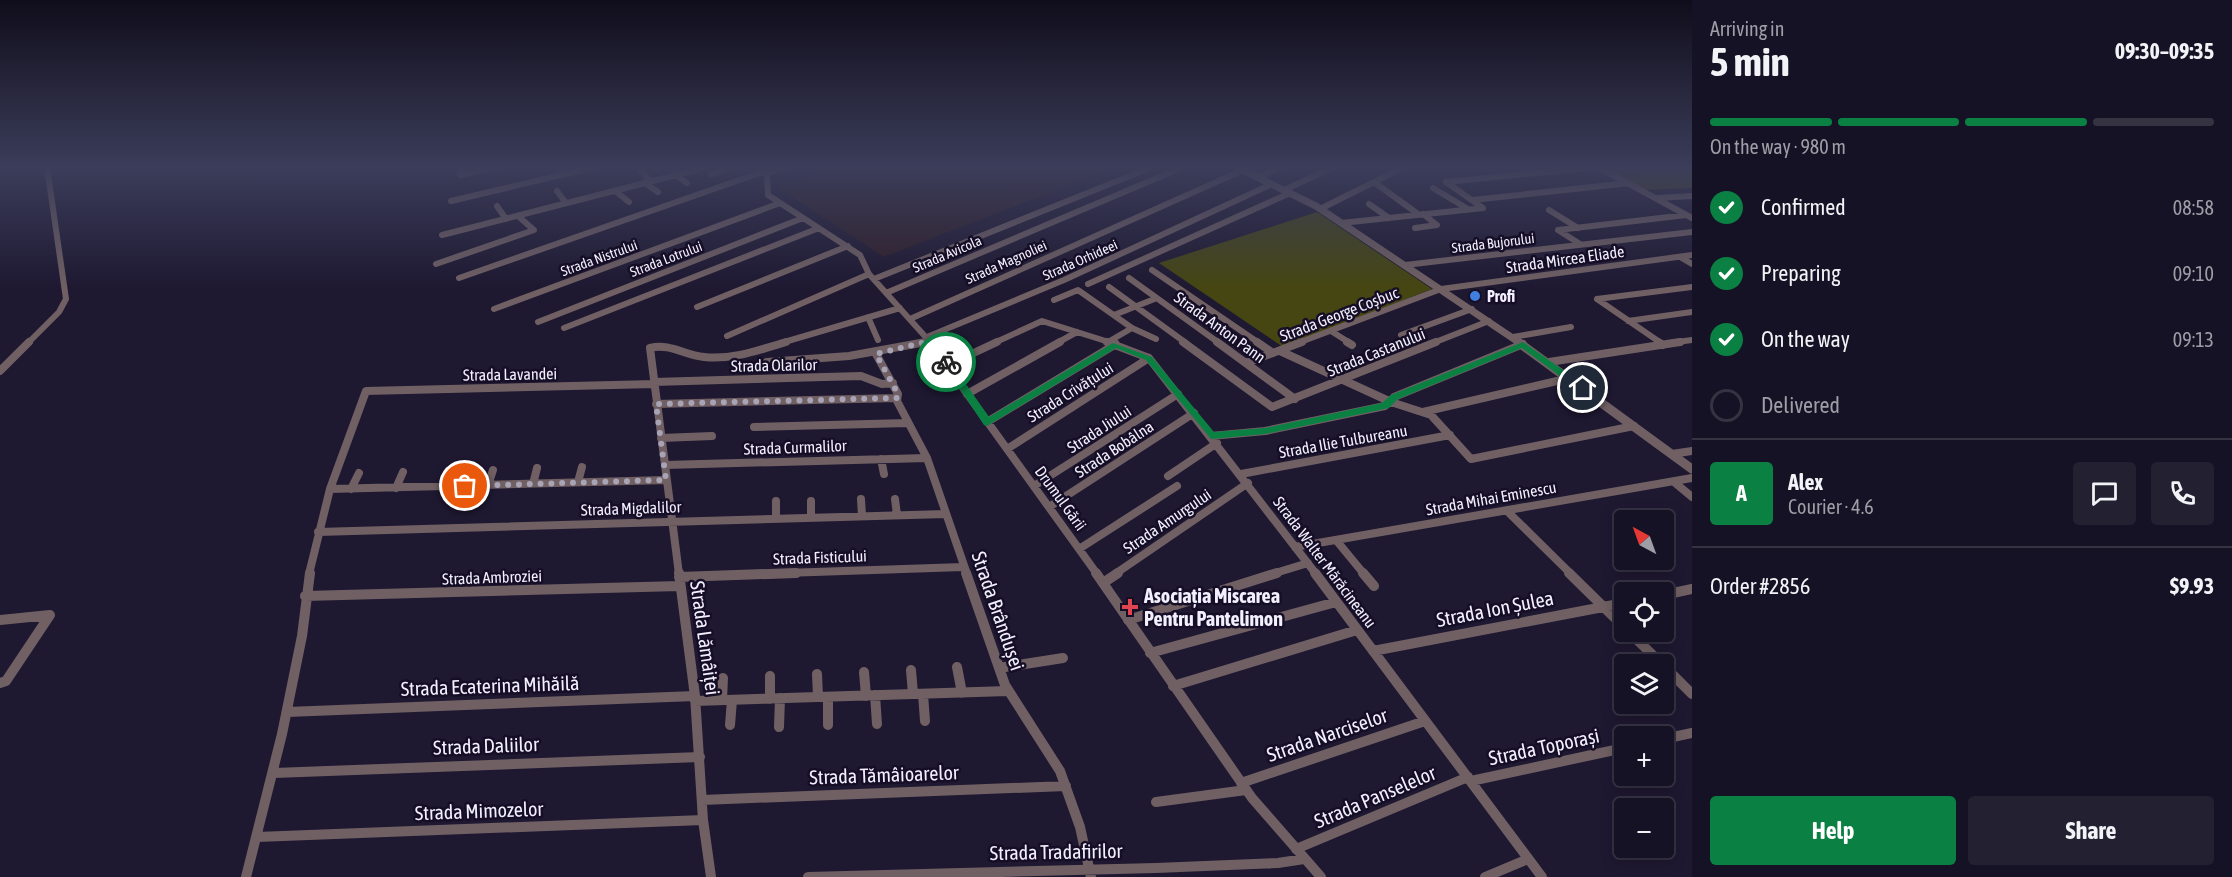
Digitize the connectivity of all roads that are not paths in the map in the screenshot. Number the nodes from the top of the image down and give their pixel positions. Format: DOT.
graph roads {
  1 [pos="53,208"];
  2 [pos="498,208"];
  3 [pos="548,208"];
  4 [pos="662,208"];
  5 [pos="767,208"];
  6 [pos="788,208"];
  7 [pos="1048,208"];
  8 [pos="1087,208"];
  9 [pos="1153,208"];
  10 [pos="1221,208"];
  11 [pos="1252,208"];
  12 [pos="1375,208"];
  13 [pos="1411,208"];
  14 [pos="1465,208"];
  15 [pos="1483,208"];
  16 [pos="1674,208"];
  17 [pos="1320,209"];
  18 [pos="1468,210"];
  19 [pos="1549,210"];
  20 [pos="1420,214"];
  21 [pos="518,216"];
  22 [pos="1689,216"];
  23 [pos="803,218"];
  24 [pos="1389,218"];
  25 [pos="506,219"];
  26 [pos="1341,223"];
  27 [pos="819,228"];
  28 [pos="1415,228"];
  29 [pos="1578,228"];
  30 [pos="534,231"];
  31 [pos="1692,232"];
  32 [pos="442,235"];
  33 [pos="541,236"];
  34 [pos="1581,244"];
  35 [pos="848,246"];
  36 [pos="1136,248"];
  37 [pos="1692,255"];
  38 [pos="1151,256"];
  39 [pos="1680,257"];
  40 [pos="436,264"];
  41 [pos="1692,264"];
  42 [pos="1405,265"];
  43 [pos="1152,270"];
  44 [pos="872,277"];
  45 [pos="459,278"];
  46 [pos="1130,278"];
  47 [pos="1088,284"];
  48 [pos="1109,287"];
  49 [pos="1692,287"];
  50 [pos="1441,289"];
  51 [pos="886,293"];
  52 [pos="1157,298"];
  53 [pos="1054,300"];
  54 [pos="1135,306"];
  55 [pos="698,307"];
  56 [pos="900,308"];
  57 [pos="494,309"];
  58 [pos="1472,309"];
  59 [pos="1692,312"];
  60 [pos="1114,315"];
  61 [pos="868,317"];
  62 [pos="910,319"];
  63 [pos="1489,321"];
  64 [pos="1628,321"];
  65 [pos="537,322"];
  66 [pos="1571,327"];
  67 [pos="564,328"];
  68 [pos="1132,328"];
  69 [pos="1331,331"];
  70 [pos="1077,332"];
  71 [pos="1401,335"];
  72 [pos="727,336"];
  73 [pos="1513,337"];
  74 [pos="929,339"];
  75 [pos="1156,339"];
  76 [pos="878,340"];
  77 [pos="1692,340"];
  78 [pos="1112,343"];
  79 [pos="1523,344"];
  80 [pos="1352,345"];
  81 [pos="1663,345"];
  82 [pos="1277,352"];
  83 [pos="876,354"];
  84 [pos="1149,358"];
  85 [pos="767,362"];
  86 [pos="1549,362"];
  87 [pos="1246,363"];
  88 [pos="948,365"];
  89 [pos="0,371"];
  90 [pos="1570,378"];
  91 [pos="1343,379"];
  92 [pos="655,383"];
  93 [pos="893,383"];
  94 [pos="967,394"];
  95 [pos="1178,394"];
  96 [pos="897,398"];
  97 [pos="1295,399"];
  98 [pos="1391,402"];
  99 [pos="656,404"];
  100 [pos="1423,412"];
  101 [pos="1194,413"];
  102 [pos="987,422"];
  103 [pos="908,423"];
  104 [pos="1634,426"];
  105 [pos="754,427"];
  106 [pos="1450,435"];
  107 [pos="712,436"];
  108 [pos="661,438"];
  109 [pos="1214,439"];
  110 [pos="1007,449"];
  111 [pos="1692,451"];
  112 [pos="1672,454"];
  113 [pos="927,458"];
  114 [pos="881,459"];
  115 [pos="665,465"];
  116 [pos="582,467"];
  117 [pos="537,468"];
  118 [pos="1692,469"];
  119 [pos="493,470"];
  120 [pos="448,471"];
  121 [pos="403,472"];
  122 [pos="358,473"];
  123 [pos="884,474"];
  124 [pos="1241,474"];
  125 [pos="1168,476"];
  126 [pos="1692,478"];
  127 [pos="666,480"];
  128 [pos="578,482"];
  129 [pos="1674,482"];
  130 [pos="1248,483"];
  131 [pos="533,484"];
  132 [pos="488,485"];
  133 [pos="442,486"];
  134 [pos="1034,486"];
  135 [pos="1177,486"];
  136 [pos="396,488"];
  137 [pos="330,489"];
  138 [pos="351,489"];
  139 [pos="1692,497"];
  140 [pos="861,499"];
  141 [pos="895,499"];
  142 [pos="776,501"];
  143 [pos="811,501"];
  144 [pos="1049,507"];
  145 [pos="1508,511"];
  146 [pos="946,514"];
  147 [pos="897,515"];
  148 [pos="862,516"];
  149 [pos="811,518"];
  150 [pos="776,519"];
  151 [pos="671,522"];
  152 [pos="318,532"];
  153 [pos="1336,540"];
  154 [pos="1295,547"];
  155 [pos="1079,549"];
  156 [pos="1308,563"];
  157 [pos="963,567"];
  158 [pos="679,581"];
  159 [pos="1102,583"];
  160 [pos="1374,586"];
  161 [pos="1692,589"];
  162 [pos="1674,593"];
  163 [pos="304,596"];
  164 [pos="1336,602"];
  165 [pos="1614,605"];
  166 [pos="1604,607"];
  167 [pos="1614,617"];
  168 [pos="0,620"];
  169 [pos="1128,620"];
  170 [pos="1358,630"];
  171 [pos="1639,642"];
  172 [pos="1373,651"];
  173 [pos="1150,653"];
  174 [pos="1652,654"];
  175 [pos="1063,658"];
  176 [pos="957,667"];
  177 [pos="999,668"];
  178 [pos="910,670"];
  179 [pos="864,672"];
  180 [pos="817,674"];
  181 [pos="770,676"];
  182 [pos="1674,676"];
  183 [pos="723,678"];
  184 [pos="0,683"];
  185 [pos="1173,686"];
  186 [pos="1008,691"];
  187 [pos="962,693"];
  188 [pos="918,694"];
  189 [pos="1692,694"];
  190 [pos="870,696"];
  191 [pos="823,697"];
  192 [pos="695,698"];
  193 [pos="775,699"];
  194 [pos="727,700"];
  195 [pos="286,712"];
  196 [pos="925,721"];
  197 [pos="1425,721"];
  198 [pos="877,724"];
  199 [pos="730,725"];
  200 [pos="828,725"];
  201 [pos="780,727"];
  202 [pos="1692,733"];
  203 [pos="1674,738"];
  204 [pos="1614,750"];
  205 [pos="700,757"];
  206 [pos="274,773"];
  207 [pos="1469,779"];
  208 [pos="1066,786"];
  209 [pos="1244,787"];
  210 [pos="702,800"];
  211 [pos="1156,802"];
  212 [pos="703,820"];
  213 [pos="256,837"];
  214 [pos="1296,849"];
  215 [pos="1304,859"];
  216 [pos="1528,859"];
  217 [pos="1091,873"];
  218 [pos="246,877"];
  219 [pos="711,877"];
  220 [pos="808,877"];
  221 [pos="1321,877"];
  222 [pos="1485,877"];
  223 [pos="1542,877"];
  1 -- 89 [label="street"];
  2 -- 25 [label="street"];
  3 -- 21 [label="street"];
  4 -- 45 [label="street"];
  5 -- 57 [label="street, Strada Nistrului"];
  6 -- 23 [label="street, Drumul Gării"];
  7 -- 44 [label="street"];
  8 -- 51 [label="street, Strada Avicola"];
  9 -- 62 [label="street, Strada Magnoliei"];
  10 -- 36 [label="street, Strada Orhideei"];
  11 -- 38 [label="street"];
  12 -- 24 [label="street"];
  13 -- 20 [label="street"];
  14 -- 18 [label="street"];
  15 -- 18 [label="street"];
  16 -- 22 [label="street"];
  17 -- 26 [label="street"];
  18 -- 20 [label="street"];
  19 -- 29 [label="street"];
  20 -- 24 [label="street"];
  20 -- 28 [label="street"];
  21 -- 25 [label="street"];
  21 -- 30 [label="street"];
  22 -- 29 [label="street"];
  23 -- 27 [label="street, Drumul Gării"];
  23 -- 65 [label="street, Strada Lotrului"];
  24 -- 26 [label="street"];
  25 -- 32 [label="street"];
  26 -- 42 [label="street"];
  27 -- 35 [label="street, Drumul Gării"];
  27 -- 67 [label="street"];
  29 -- 34 [label="street"];
  30 -- 33 [label="street"];
  30 -- 40 [label="street"];
  31 -- 34 [label="street, Strada Bujorului"];
  34 -- 42 [label="street, Strada Bujorului"];
  35 -- 44 [label="street, Drumul Gării"];
  35 -- 55 [label="street"];
  36 -- 38 [label="street"];
  36 -- 74 [label="street, Strada Orhideei"];
  37 -- 39 [label="street, Strada Mircea Eliade"];
  38 -- 47 [label="street"];
  39 -- 41 [label="street"];
  39 -- 50 [label="street, Strada Mircea Eliade"];
  42 -- 50 [label="street"];
  43 -- 82 [label="street"];
  44 -- 51 [label="street, Drumul Gării"];
  44 -- 72 [label="street"];
  46 -- 52 [label="street, Strada Anton Pann"];
  48 -- 54 [label="street"];
  49 -- 64 [label="street"];
  50 -- 58 [label="street"];
  50 -- 69 [label="street, Strada George Coșbuc"];
  51 -- 56 [label="street, Drumul Gării"];
  52 -- 54 [label="street"];
  52 -- 87 [label="street, Strada Anton Pann"];
  53 -- 60 [label="street"];
  54 -- 60 [label="street"];
  54 -- 97 [label="street, Strada Castanului"];
  56 -- 61 [label="street"];
  56 -- 62 [label="street, Drumul Gării"];
  58 -- 63 [label="street"];
  58 -- 71 [label="street"];
  59 -- 64 [label="street"];
  60 -- 68 [label="street"];
  61 -- 76 [label="street"];
  61 -- 92 [label="street, Strada Lămâiței"];
  62 -- 74 [label="street, Drumul Gării"];
  63 -- 73 [label="street"];
  63 -- 91 [label="street, Strada Castanului"];
  64 -- 81 [label="street"];
  66 -- 73 [label="street"];
  68 -- 75 [label="street"];
  68 -- 78 [label="street"];
  69 -- 80 [label="street"];
  69 -- 82 [label="street, Strada George Coșbuc"];
  70 -- 78 [label="street, Strada Walter Mărăcineanu"];
  70 -- 88 [label="street, Strada Walter Mărăcineanu"];
  70 -- 94 [label="street"];
  73 -- 79 [label="street"];
  74 -- 83 [label="street"];
  74 -- 88 [label="street, Drumul Gării"];
  77 -- 81 [label="street"];
  78 -- 84 [label="street, Strada Walter Mărăcineanu"];
  78 -- 102 [label="street"];
  79 -- 86 [label="street"];
  79 -- 98 [label="street"];
  81 -- 86 [label="street"];
  82 -- 87 [label="street, Strada George Coșbuc"];
  82 -- 91 [label="street"];
  83 -- 85 [label="street"];
  83 -- 93 [label="street, Strada Brândușei"];
  84 -- 95 [label="street, Strada Walter Mărăcineanu"];
  84 -- 110 [label="street, Strada Crivățului"];
  86 -- 90 [label="street"];
  87 -- 97 [label="street, Strada Anton Pann"];
  88 -- 94 [label="street, Drumul Gării"];
  90 -- 100 [label="street"];
  90 -- 104 [label="street"];
  91 -- 97 [label="street, Strada Castanului"];
  91 -- 98 [label="street"];
  92 -- 93 [label="street, Strada Olarilor"];
  92 -- 99 [label="street, Strada Lămâiței"];
  92 -- 137 [label="street, Strada Lavandei"];
  93 -- 96 [label="street, Strada Brândușei"];
  94 -- 102 [label="street, Drumul Gării"];
  95 -- 101 [label="street, Strada Walter Mărăcineanu"];
  95 -- 134 [label="street, Strada Jiului"];
  96 -- 99 [label="street"];
  96 -- 103 [label="street, Strada Brândușei"];
  98 -- 100 [label="street"];
  98 -- 109 [label="street"];
  99 -- 108 [label="street, Strada Lămâiței"];
  100 -- 106 [label="street"];
  101 -- 109 [label="street, Strada Walter Mărăcineanu"];
  101 -- 144 [label="street, Strada Bobâlna"];
  102 -- 110 [label="street, Drumul Gării"];
  103 -- 105 [label="street"];
  103 -- 113 [label="street, Strada Brândușei"];
  104 -- 106 [label="street"];
  104 -- 112 [label="street"];
  106 -- 124 [label="street, Strada Ilie Tulbureanu"];
  107 -- 108 [label="street"];
  108 -- 115 [label="street, Strada Lămâiței"];
  109 -- 124 [label="street, Strada Walter Mărăcineanu"];
  109 -- 125 [label="street"];
  110 -- 134 [label="street, Drumul Gării"];
  111 -- 112 [label="street"];
  112 -- 118 [label="street"];
  113 -- 114 [label="street, Strada Curmalilor"];
  113 -- 146 [label="street, Strada Brândușei"];
  114 -- 115 [label="street, Strada Curmalilor"];
  114 -- 123 [label="street"];
  115 -- 127 [label="street, Strada Lămâiței"];
  116 -- 128 [label="street"];
  117 -- 131 [label="street"];
  119 -- 132 [label="street"];
  120 -- 133 [label="street"];
  121 -- 136 [label="street"];
  122 -- 138 [label="street"];
  124 -- 130 [label="street, Strada Walter Mărăcineanu"];
  126 -- 129 [label="street, Strada Mihai Eminescu"];
  127 -- 128 [label="street"];
  127 -- 151 [label="street, Strada Lămâiței"];
  128 -- 131 [label="street"];
  129 -- 139 [label="street"];
  129 -- 145 [label="street, Strada Mihai Eminescu"];
  130 -- 154 [label="street, Strada Walter Mărăcineanu"];
  130 -- 159 [label="street, Strada Amurgului"];
  131 -- 132 [label="street"];
  132 -- 133 [label="street"];
  133 -- 136 [label="street"];
  134 -- 144 [label="street, Drumul Gării"];
  135 -- 155 [label="street"];
  136 -- 138 [label="street"];
  137 -- 138 [label="street"];
  137 -- 152 [label="street"];
  140 -- 148 [label="street"];
  141 -- 147 [label="street"];
  142 -- 150 [label="street"];
  143 -- 149 [label="street"];
  144 -- 155 [label="street, Drumul Gării"];
  145 -- 153 [label="street, Strada Mihai Eminescu"];
  145 -- 166 [label="street"];
  146 -- 147 [label="street, Strada Migdalilor"];
  146 -- 157 [label="street, Strada Brândușei"];
  147 -- 148 [label="street, Strada Migdalilor"];
  148 -- 149 [label="street, Strada Migdalilor"];
  149 -- 150 [label="street, Strada Migdalilor"];
  150 -- 151 [label="street, Strada Migdalilor"];
  151 -- 152 [label="street, Strada Migdalilor"];
  151 -- 158 [label="street, Strada Lămâiței"];
  152 -- 163 [label="street"];
  153 -- 154 [label="street, Strada Mihai Eminescu"];
  153 -- 160 [label="street"];
  154 -- 156 [label="street, Strada Walter Mărăcineanu"];
  155 -- 159 [label="street, Drumul Gării"];
  156 -- 164 [label="street, Strada Walter Mărăcineanu"];
  156 -- 169 [label="street"];
  157 -- 158 [label="street, Strada Fisticului"];
  157 -- 177 [label="street, Strada Brândușei"];
  158 -- 163 [label="street, Strada Ambroziei"];
  158 -- 192 [label="street, Strada Lămâiței"];
  159 -- 169 [label="street, Drumul Gării"];
  161 -- 162 [label="street"];
  163 -- 195 [label="street"];
  164 -- 170 [label="street, Strada Walter Mărăcineanu"];
  164 -- 173 [label="street"];
  165 -- 166 [label="street, Strada Ion Șulea"];
  166 -- 167 [label="street"];
  166 -- 172 [label="street, Strada Ion Șulea"];
  168 -- 184 [label="street"];
  169 -- 173 [label="street, Drumul Gării"];
  170 -- 172 [label="street, Strada Walter Mărăcineanu"];
  170 -- 185 [label="street"];
  171 -- 174 [label="street"];
  172 -- 197 [label="street, Strada Walter Mărăcineanu"];
  173 -- 185 [label="street, Drumul Gării"];
  175 -- 177 [label="street"];
  176 -- 187 [label="street"];
  177 -- 186 [label="street, Strada Brândușei"];
  178 -- 188 [label="street"];
  179 -- 190 [label="street"];
  180 -- 191 [label="street"];
  181 -- 193 [label="street"];
  182 -- 189 [label="street"];
  183 -- 194 [label="street"];
  185 -- 209 [label="street, Drumul Gării"];
  186 -- 187 [label="street, Strada Ecaterina Mihăilă"];
  186 -- 208 [label="street, Strada Brândușei"];
  187 -- 188 [label="street, Strada Ecaterina Mihăilă"];
  188 -- 190 [label="street, Strada Ecaterina Mihăilă"];
  188 -- 196 [label="street"];
  190 -- 191 [label="street, Strada Ecaterina Mihăilă"];
  190 -- 198 [label="street"];
  191 -- 193 [label="street, Strada Ecaterina Mihăilă"];
  191 -- 200 [label="street"];
  192 -- 194 [label="street, Strada Ecaterina Mihăilă"];
  192 -- 195 [label="street, Strada Ecaterina Mihăilă"];
  192 -- 205 [label="street, Strada Lămâiței"];
  193 -- 194 [label="street, Strada Ecaterina Mihăilă"];
  193 -- 201 [label="street"];
  194 -- 199 [label="street"];
  195 -- 206 [label="street"];
  197 -- 207 [label="street, Strada Walter Mărăcineanu"];
  197 -- 209 [label="street, Strada Narciselor"];
  202 -- 203 [label="street"];
  204 -- 207 [label="street, Strada Toporași"];
  205 -- 206 [label="street, Strada Daliilor"];
  205 -- 210 [label="street, Strada Lămâiței"];
  206 -- 213 [label="street"];
  207 -- 214 [label="street, Strada Panselelor"];
  207 -- 216 [label="street, Strada Walter Mărăcineanu"];
  208 -- 210 [label="street, Strada Tămâioarelor"];
  208 -- 217 [label="street, Strada Brândușei"];
  209 -- 211 [label="street, Strada Narciselor"];
  209 -- 214 [label="street, Drumul Gării"];
  210 -- 212 [label="street, Strada Lămâiței"];
  212 -- 213 [label="street, Strada Mimozelor"];
  212 -- 219 [label="street, Strada Lămâiței"];
  213 -- 218 [label="street"];
  214 -- 215 [label="street, Drumul Gării"];
  215 -- 217 [label="street, Strada Tradafirilor"];
  215 -- 221 [label="street, Drumul Gării"];
  216 -- 222 [label="street"];
  216 -- 223 [label="street, Strada Walter Mărăcineanu"];
  217 -- 220 [label="street, Strada Tradafirilor"];
}
